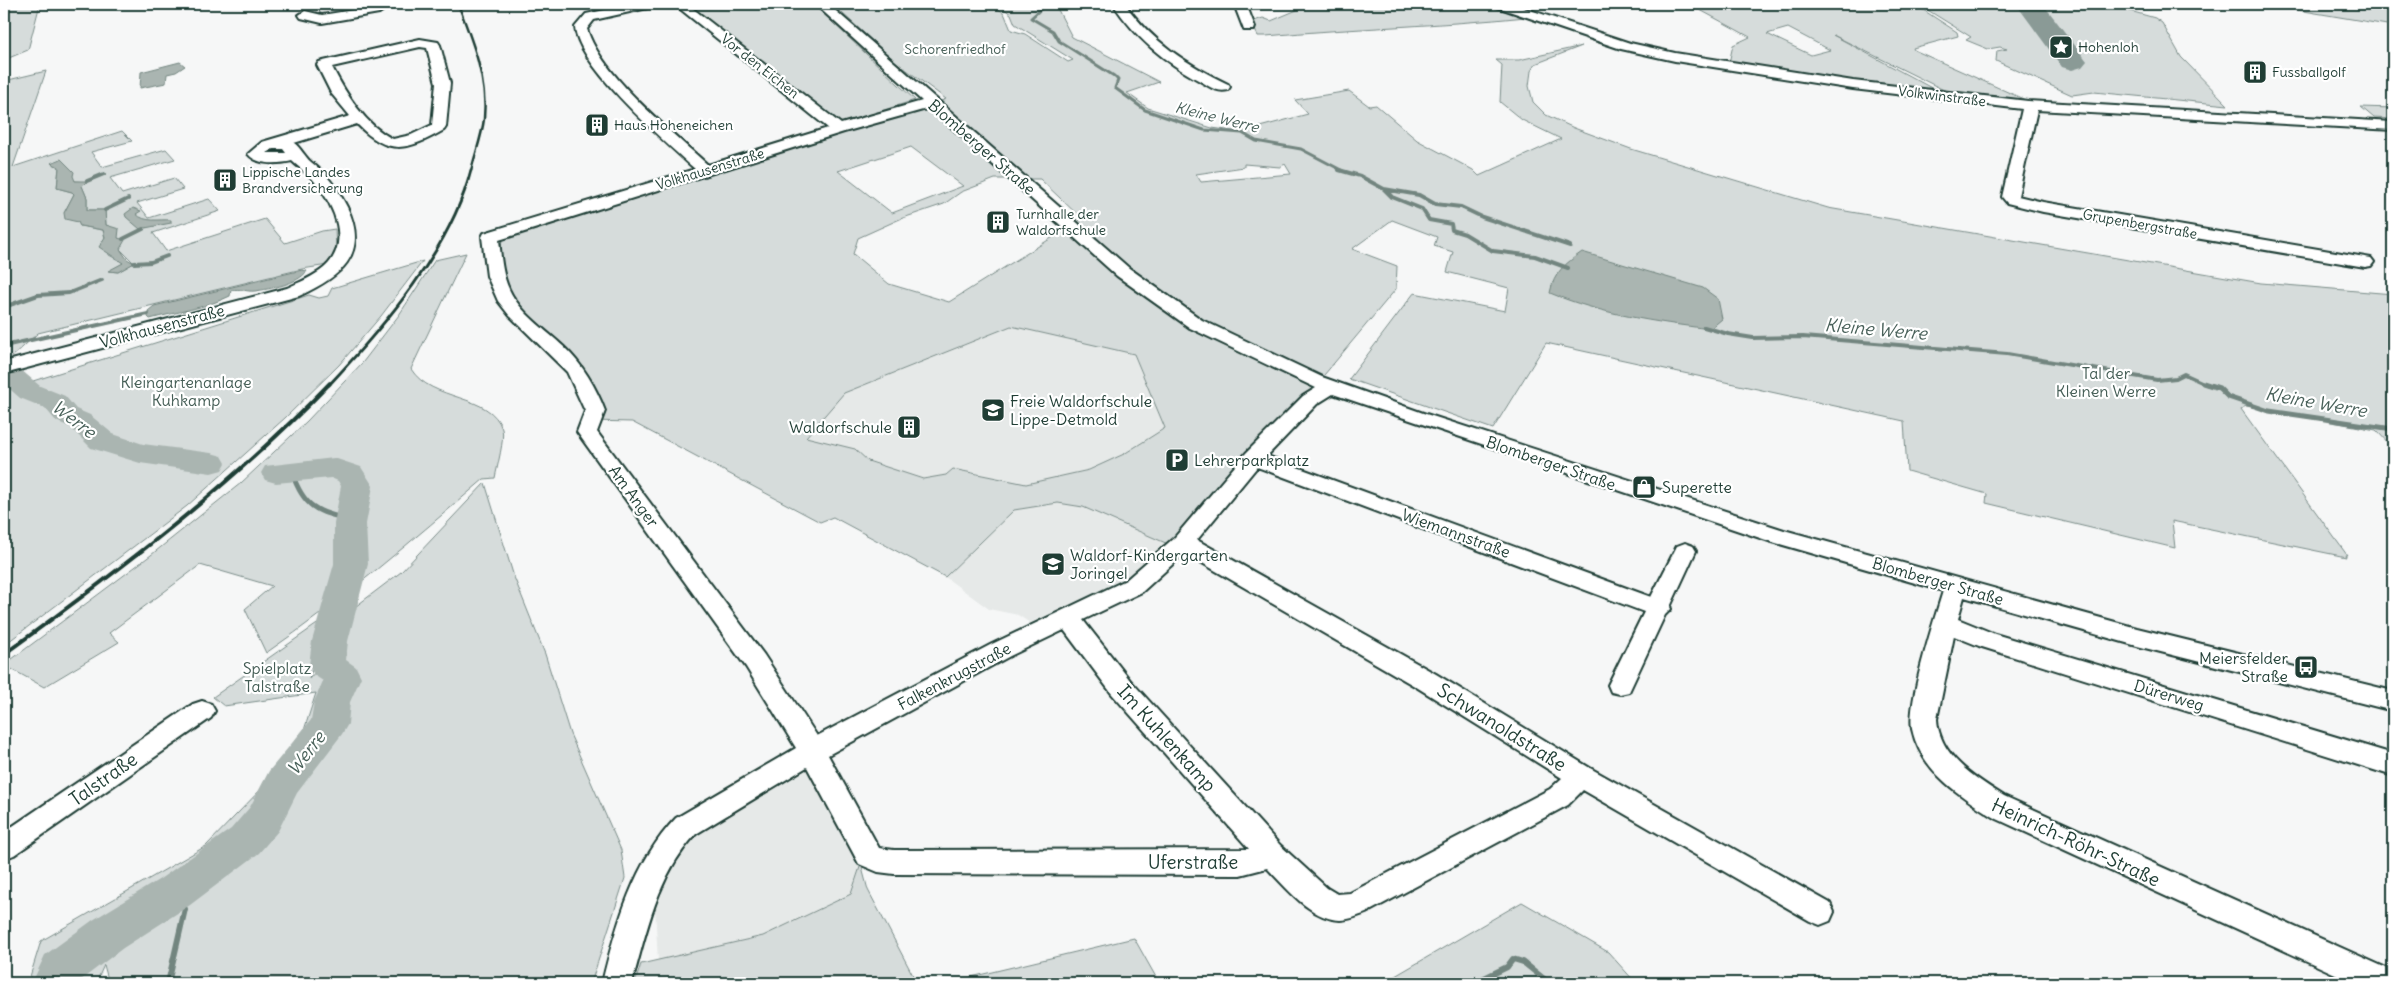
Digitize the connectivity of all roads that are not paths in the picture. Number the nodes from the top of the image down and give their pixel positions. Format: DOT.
graph roads {
  1 [pos="377,4"];
  2 [pos="580,4"];
  3 [pos="648,4"];
  4 [pos="680,4"];
  5 [pos="821,4"];
  6 [pos="1120,4"];
  7 [pos="1240,4"];
  8 [pos="1501,4"];
  9 [pos="305,15"];
  10 [pos="590,17"];
  11 [pos="1249,27"];
  12 [pos="1221,87"];
  13 [pos="931,103"];
  14 [pos="2028,105"];
  15 [pos="360,118"];
  16 [pos="2393,126"];
  17 [pos="839,129"];
  18 [pos="706,170"];
  19 [pos="490,236"];
  20 [pos="2365,262"];
  21 [pos="4,368"];
  22 [pos="1331,387"];
  23 [pos="1253,458"];
  24 [pos="1184,542"];
  25 [pos="1685,551"];
  26 [pos="1955,587"];
  27 [pos="1659,609"];
  28 [pos="1069,619"];
  29 [pos="1946,624"];
  30 [pos="1620,684"];
  31 [pos="2393,701"];
  32 [pos="202,711"];
  33 [pos="812,751"];
  34 [pos="2393,765"];
  35 [pos="1581,776"];
  36 [pos="4,847"];
  37 [pos="1270,853"];
  38 [pos="1820,912"];
  39 [pos="617,983"];
  40 [pos="2387,983"];
  1 -- 9 [label="street"];
  2 -- 10 [label="street"];
  3 -- 10 [label="street"];
  4 -- 17 [label="street, Vor den Eichen"];
  5 -- 13 [label="street, Blomberger Straße"];
  6 -- 12 [label="street"];
  7 -- 11 [label="street"];
  8 -- 14 [label="street, Volkwinstraße"];
  10 -- 18 [label="street"];
  13 -- 17 [label="street, Volkhausenstraße"];
  13 -- 22 [label="street, Blomberger Straße"];
  14 -- 16 [label="street, Volkwinstraße"];
  14 -- 20 [label="street, Grupenbergstraße"];
  15 -- 15 [label="street"];
  15 -- 21 [label="street, Volkhausenstraße"];
  17 -- 18 [label="street, Volkhausenstraße"];
  18 -- 19 [label="street, Volkhausenstraße"];
  19 -- 33 [label="street, Am Anger"];
  22 -- 23 [label="street, Falkenkrugstraße"];
  22 -- 26 [label="street, Blomberger Straße"];
  23 -- 24 [label="street, Falkenkrugstraße"];
  23 -- 27 [label="street, Wiemannstraße"];
  24 -- 28 [label="street, Falkenkrugstraße"];
  24 -- 35 [label="street, Schwanoldstraße"];
  25 -- 27 [label="street"];
  26 -- 29 [label="street, Heinrich-Röhr-Straße"];
  26 -- 31 [label="street, Blomberger Straße"];
  27 -- 30 [label="street"];
  28 -- 33 [label="street, Falkenkrugstraße"];
  28 -- 37 [label="street, Im Kuhlenkamp"];
  29 -- 34 [label="street, Dürerweg"];
  29 -- 40 [label="street, Heinrich-Röhr-Straße"];
  32 -- 36 [label="street, Talstraße"];
  33 -- 37 [label="street, Uferstraße"];
  33 -- 39 [label="street, Falkenkrugstraße"];
  35 -- 37 [label="street"];
  35 -- 38 [label="street, Schwanoldstraße"];
}
